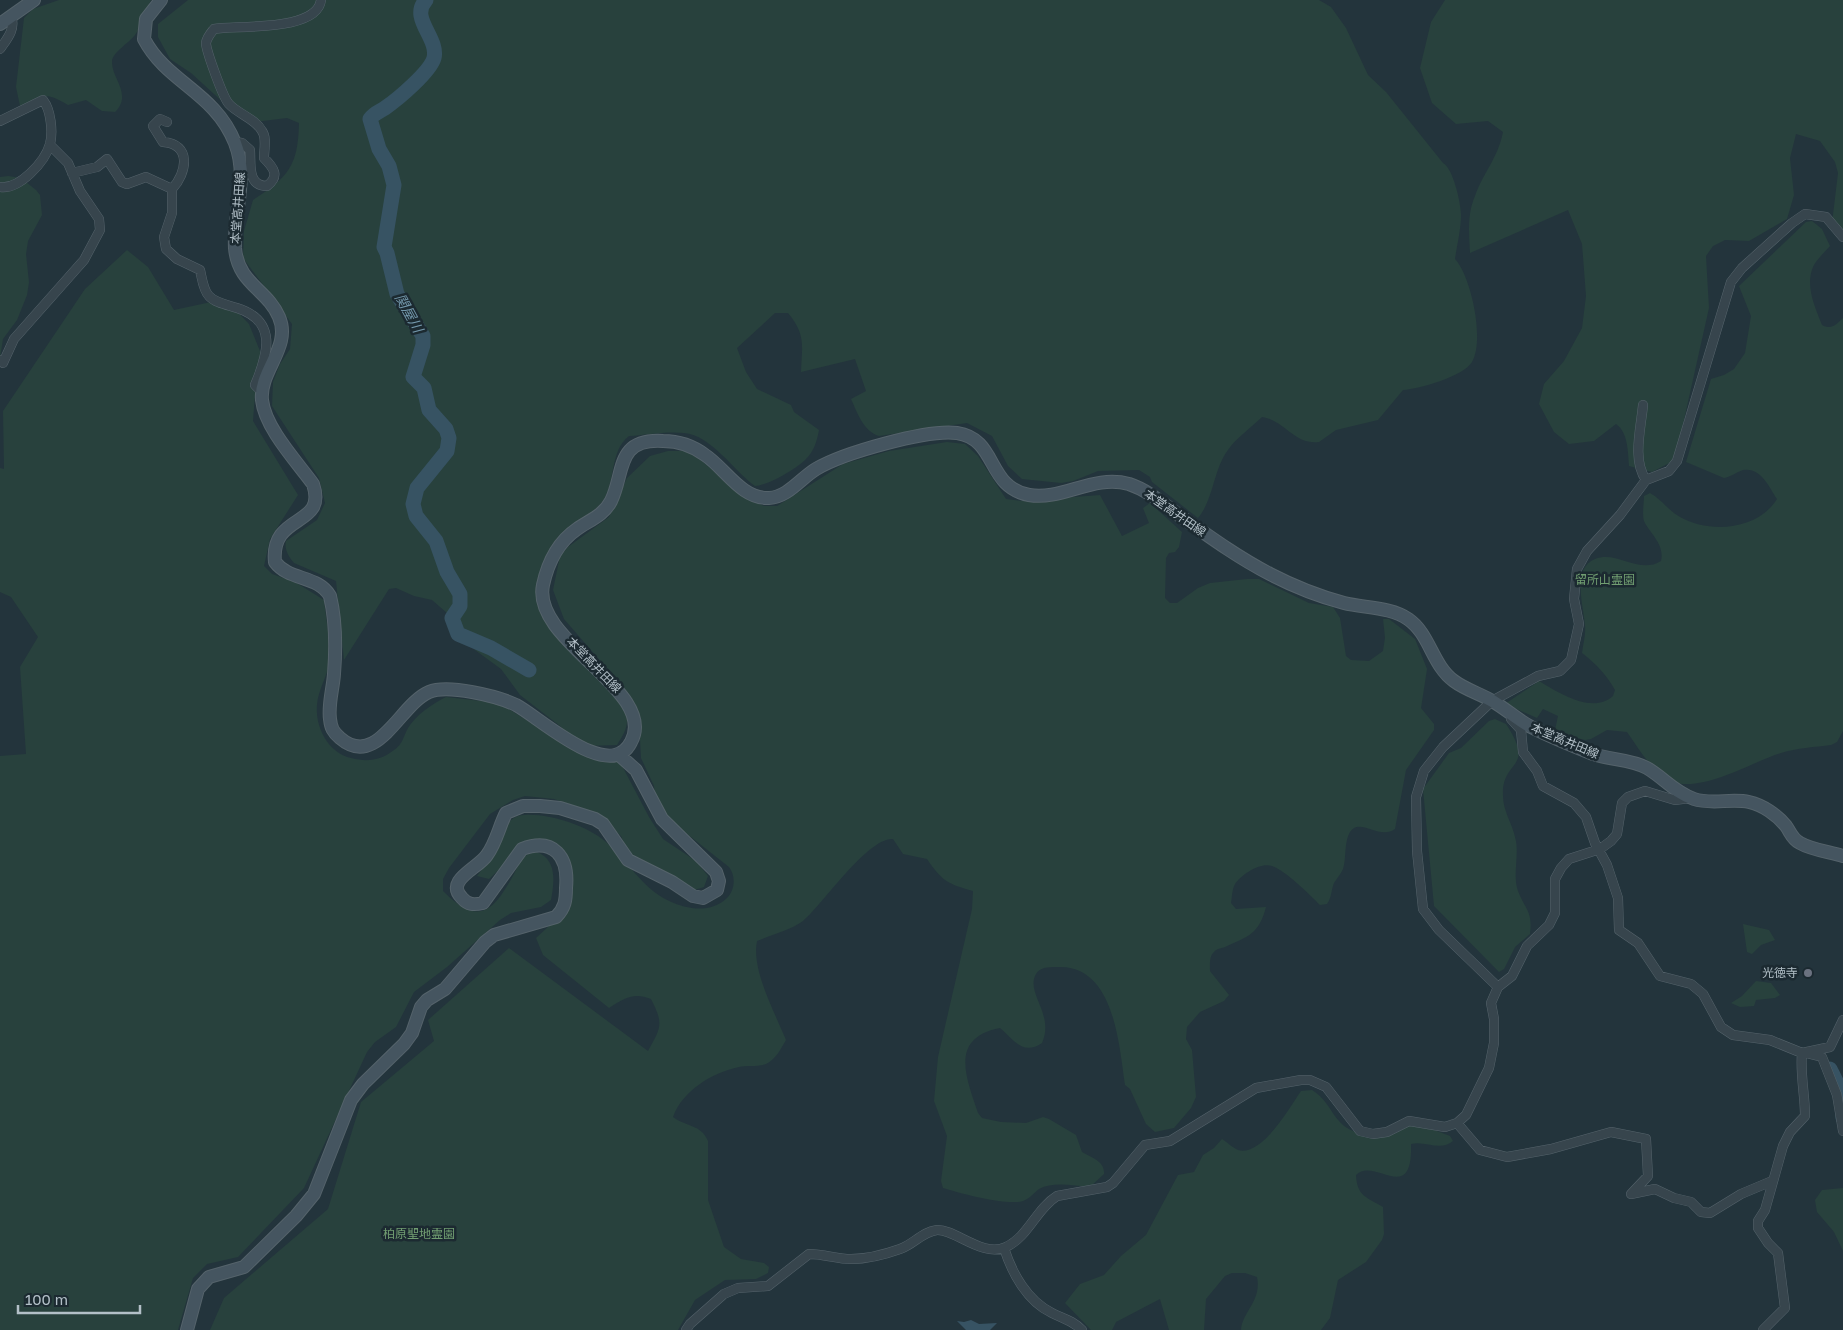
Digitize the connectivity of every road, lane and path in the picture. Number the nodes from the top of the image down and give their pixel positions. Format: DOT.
graph roads {
  1 [pos="34,0"];
  2 [pos="162,0"];
  3 [pos="321,0"];
  4 [pos="11,16"];
  5 [pos="0,24"];
  6 [pos="0,49"];
  7 [pos="0,121"];
  8 [pos="167,122"];
  9 [pos="235,142"];
  10 [pos="50,145"];
  11 [pos="72,173"];
  12 [pos="0,187"];
  13 [pos="172,189"];
  14 [pos="1843,237"];
  15 [pos="0,360"];
  16 [pos="262,389"];
  17 [pos="1643,405"];
  18 [pos="1646,480"];
  19 [pos="1492,701"];
  20 [pos="1506,710"];
  21 [pos="618,754"];
  22 [pos="1690,798"];
  23 [pos="1600,849"];
  24 [pos="1843,856"];
  25 [pos="1498,987"];
  26 [pos="1843,1020"];
  27 [pos="1804,1053"];
  28 [pos="1457,1122"];
  29 [pos="1843,1131"];
  30 [pos="1772,1181"];
  31 [pos="1004,1248"];
  32 [pos="186,1330"];
  33 [pos="686,1330"];
  34 [pos="1082,1330"];
  35 [pos="1763,1330"];
  1 -- 4 [label="main road"];
  2 -- 9 [label="main road, 本堂高井田線"];
  3 -- 9 [label="street"];
  4 -- 5 [label="main road"];
  4 -- 6 [label="street"];
  7 -- 10 [label="street"];
  8 -- 13 [label="street"];
  9 -- 16 [label="main road, 本堂高井田線"];
  10 -- 11 [label="street"];
  10 -- 12 [label="street"];
  11 -- 13 [label="street"];
  11 -- 15 [label="street"];
  13 -- 16 [label="street"];
  14 -- 18 [label="street"];
  16 -- 21 [label="main road"];
  17 -- 18 [label="street"];
  18 -- 19 [label="street"];
  19 -- 20 [label="main road, 本堂高井田線"];
  19 -- 21 [label="main road, 本堂高井田線"];
  19 -- 25 [label="street"];
  20 -- 22 [label="main road, 本堂高井田線"];
  20 -- 23 [label="street"];
  21 -- 32 [label="main road"];
  22 -- 23 [label="street"];
  22 -- 24 [label="main road, 本堂高井田線"];
  23 -- 25 [label="street"];
  23 -- 27 [label="street"];
  25 -- 28 [label="street"];
  26 -- 27 [label="street"];
  27 -- 29 [label="street"];
  27 -- 30 [label="street"];
  28 -- 30 [label="street"];
  28 -- 31 [label="street"];
  30 -- 35 [label="street"];
  31 -- 33 [label="street"];
  31 -- 34 [label="street"];
}
